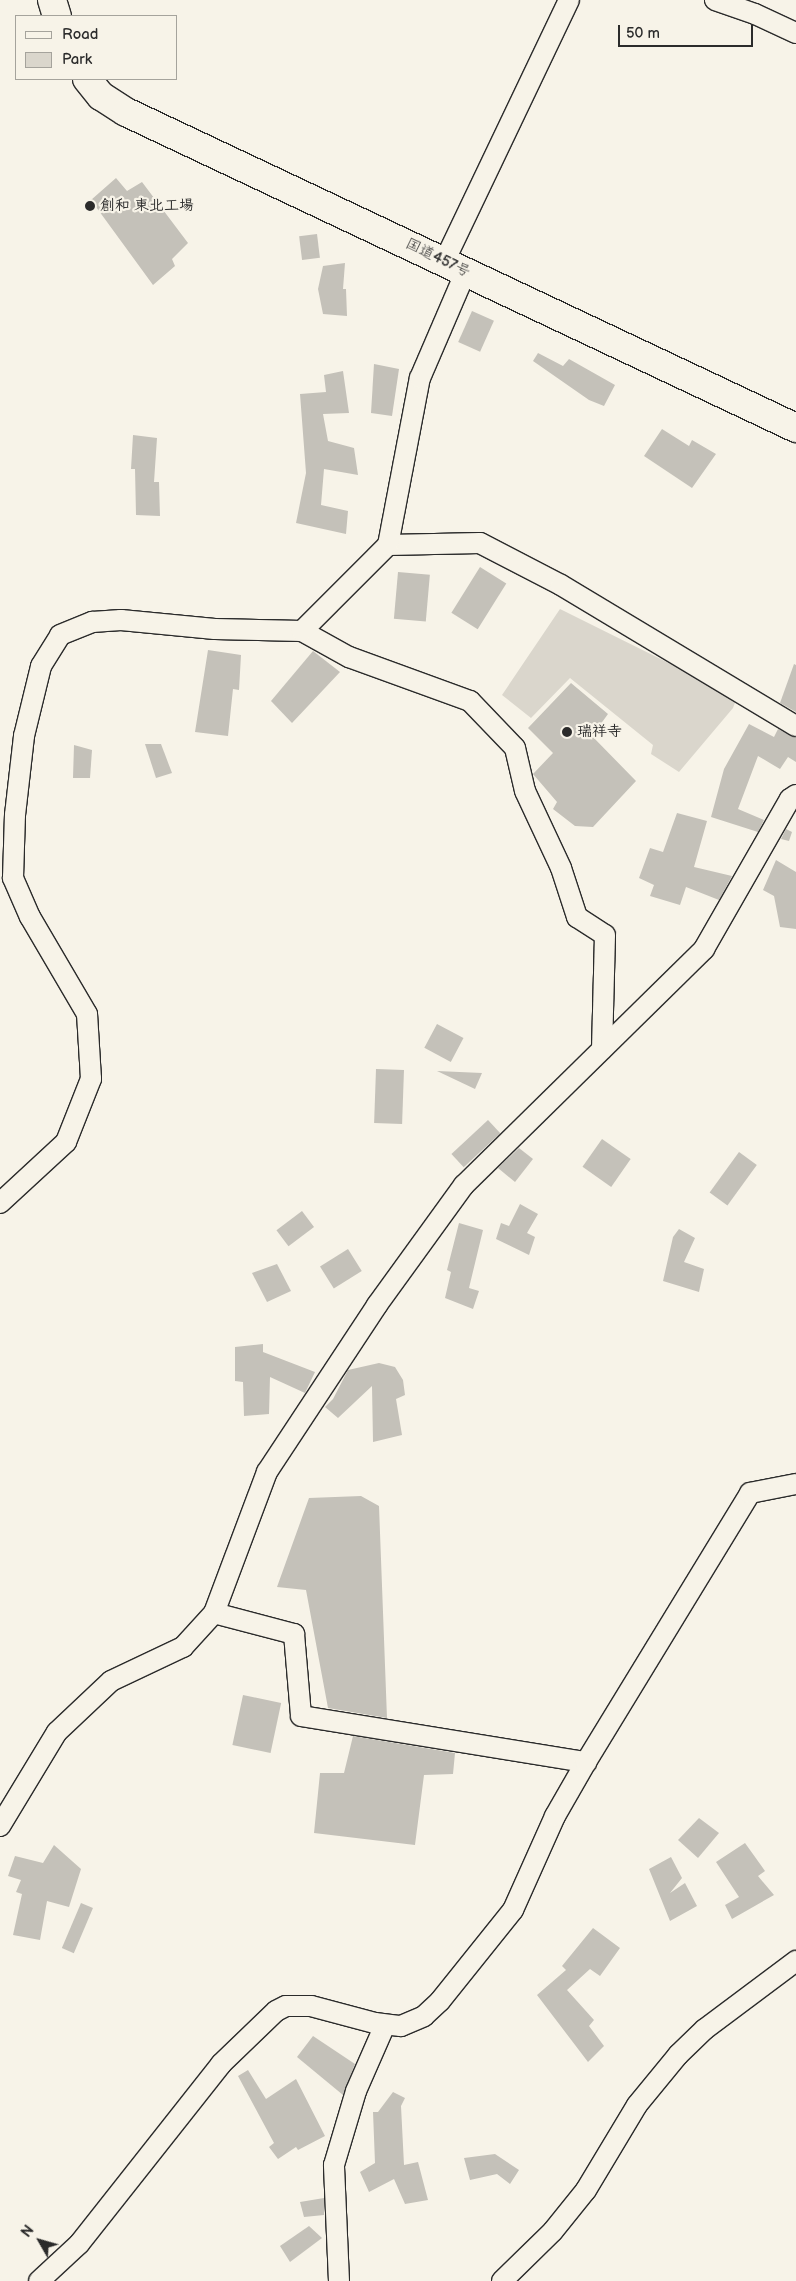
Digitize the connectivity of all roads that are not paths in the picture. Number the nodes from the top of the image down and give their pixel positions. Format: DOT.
graph roads {
  1 [pos="52,0"];
  2 [pos="569,0"];
  3 [pos="715,0"];
  4 [pos="57,15"];
  5 [pos="796,33"];
  6 [pos="88,80"];
  7 [pos="455,266"];
  8 [pos="796,428"];
  9 [pos="388,545"];
  10 [pos="302,632"];
  11 [pos="796,726"];
  12 [pos="796,795"];
  13 [pos="602,1049"];
  14 [pos="0,1203"];
  15 [pos="796,1484"];
  16 [pos="214,1612"];
  17 [pos="586,1762"];
  18 [pos="0,1826"];
  19 [pos="796,1962"];
  20 [pos="385,2025"];
  21 [pos="39,2281"];
  22 [pos="339,2281"];
  23 [pos="502,2281"];
  1 -- 4 [label="highway"];
  2 -- 7 [label="street"];
  3 -- 5 [label="street"];
  6 -- 7 [label="highway, 国道457号"];
  7 -- 8 [label="highway, 国道457号"];
  7 -- 9 [label="street"];
  9 -- 10 [label="street"];
  9 -- 11 [label="street"];
  10 -- 13 [label="street"];
  10 -- 14 [label="street"];
  12 -- 13 [label="street"];
  13 -- 16 [label="street"];
  15 -- 17 [label="street"];
  16 -- 17 [label="street"];
  16 -- 18 [label="street"];
  17 -- 20 [label="street"];
  19 -- 23 [label="street"];
  20 -- 21 [label="street"];
  20 -- 22 [label="street"];
}
